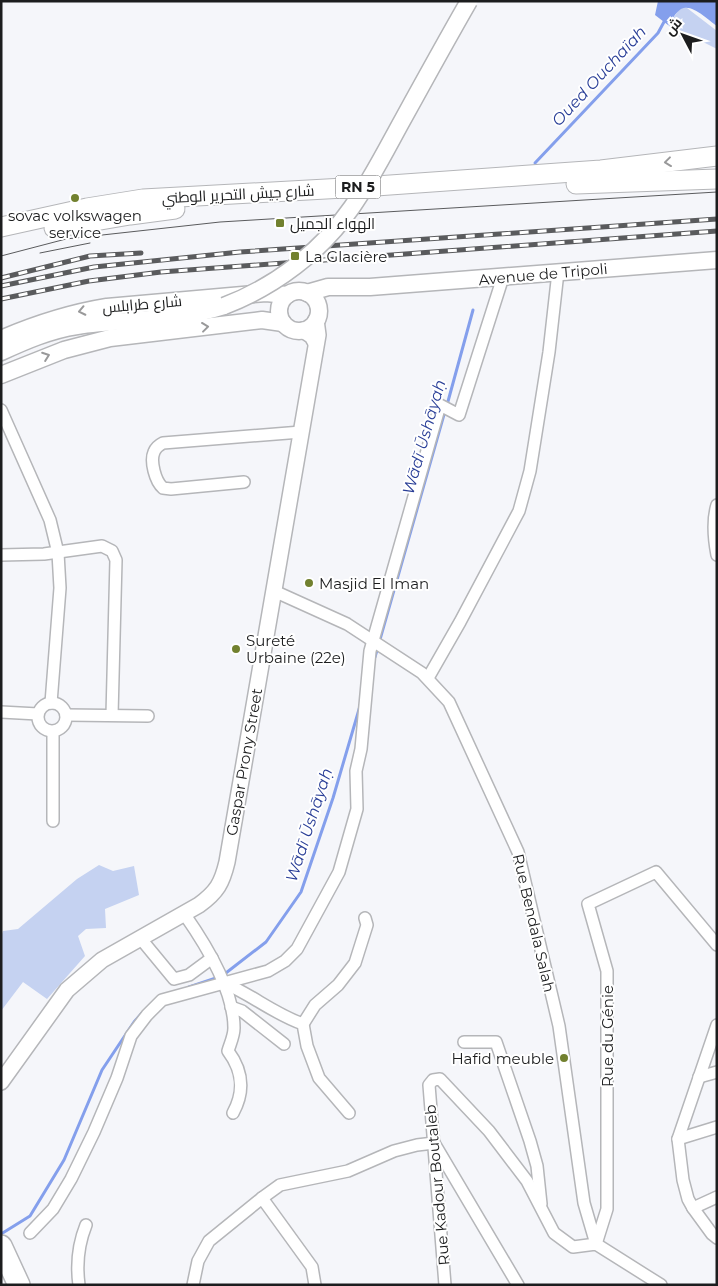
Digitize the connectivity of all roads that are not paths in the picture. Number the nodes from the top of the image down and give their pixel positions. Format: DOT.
graph roads {
  1 [pos="469,1"];
  2 [pos="717,156"];
  3 [pos="717,179"];
  4 [pos="1,227"];
  5 [pos="1,240"];
  6 [pos="716,260"];
  7 [pos="558,272"];
  8 [pos="503,277"];
  9 [pos="370,287"];
  10 [pos="307,293"];
  11 [pos="287,295"];
  12 [pos="318,315"];
  13 [pos="283,323"];
  14 [pos="303,330"];
  15 [pos="1,339"];
  16 [pos="316,343"];
  17 [pos="1,352"];
  18 [pos="1,375"];
  19 [pos="1,410"];
  20 [pos="301,432"];
  21 [pos="244,482"];
  22 [pos="717,505"];
  23 [pos="58,553"];
  24 [pos="717,554"];
  25 [pos="1,555"];
  26 [pos="274,591"];
  27 [pos="373,641"];
  28 [pos="428,678"];
  29 [pos="51,702"];
  30 [pos="1,712"];
  31 [pos="38,714"];
  32 [pos="66,715"];
  33 [pos="112,715"];
  34 [pos="148,716"];
  35 [pos="53,732"];
  36 [pos="53,821"];
  37 [pos="185,914"];
  38 [pos="365,918"];
  39 [pos="141,939"];
  40 [pos="717,945"];
  41 [pos="212,958"];
  42 [pos="222,982"];
  43 [pos="231,1008"];
  44 [pos="303,1024"];
  45 [pos="717,1025"];
  46 [pos="464,1042"];
  47 [pos="284,1044"];
  48 [pos="717,1072"];
  49 [pos="699,1077"];
  50 [pos="1,1082"];
  51 [pos="233,1113"];
  52 [pos="349,1113"];
  53 [pos="717,1127"];
  54 [pos="678,1139"];
  55 [pos="434,1143"];
  56 [pos="717,1197"];
  57 [pos="262,1198"];
  58 [pos="692,1208"];
  59 [pos="542,1212"];
  60 [pos="86,1225"];
  61 [pos="30,1233"];
  62 [pos="717,1238"];
  63 [pos="596,1244"];
  64 [pos="1,1246"];
  65 [pos="16,1278"];
  66 [pos="79,1285"];
  67 [pos="193,1285"];
  68 [pos="315,1285"];
  69 [pos="445,1285"];
  70 [pos="518,1285"];
  71 [pos="662,1285"];
  1 -- 17 [label="main road, bridge"];
  2 -- 4 [label="highway, شارع جيش التحرير الوطني / RN 5, one-way"];
  3 -- 5 [label="highway, شارع جيش التحرير الوطني / RN 5"];
  6 -- 7 [label="main road, Avenue de Tripoli"];
  7 -- 8 [label="main road, Avenue de Tripoli"];
  7 -- 28 [label="street"];
  8 -- 9 [label="main road, Avenue de Tripoli"];
  8 -- 27 [label="street"];
  9 -- 10 [label="main road, Avenue de Tripoli"];
  9 -- 12 [label="main road, Avenue de Tripoli"];
  10 -- 11 [label="main road"];
  10 -- 12 [label="main road"];
  11 -- 13 [label="main road"];
  11 -- 15 [label="main road, شارع طرابلس, one-way"];
  12 -- 14 [label="main road"];
  12 -- 16 [label="street, Gaspar Prony Street"];
  13 -- 14 [label="main road"];
  18 -- 13 [label="main road, شارع طرابلس, one-way"];
  14 -- 16 [label="street"];
  16 -- 20 [label="street, Gaspar Prony Street"];
  19 -- 23 [label="street"];
  20 -- 21 [label="street"];
  20 -- 26 [label="street, Gaspar Prony Street"];
  22 -- 24 [label="street"];
  23 -- 25 [label="street"];
  23 -- 29 [label="street"];
  23 -- 33 [label="street"];
  26 -- 27 [label="street, Rue Bendala Salah"];
  26 -- 37 [label="street, Gaspar Prony Street"];
  27 -- 28 [label="street, Rue Bendala Salah"];
  27 -- 42 [label="street"];
  28 -- 63 [label="street, Rue Bendala Salah"];
  29 -- 31 [label="street"];
  29 -- 32 [label="street"];
  30 -- 31 [label="street"];
  31 -- 35 [label="street"];
  32 -- 33 [label="street"];
  32 -- 35 [label="street"];
  33 -- 34 [label="street"];
  35 -- 36 [label="street"];
  37 -- 39 [label="street, Gaspar Prony Street"];
  37 -- 41 [label="street"];
  38 -- 44 [label="street"];
  39 -- 41 [label="street"];
  39 -- 50 [label="street, Gaspar Prony Street"];
  40 -- 63 [label="street, Rue du Génie"];
  41 -- 42 [label="street"];
  42 -- 43 [label="street"];
  42 -- 44 [label="street"];
  42 -- 61 [label="street"];
  43 -- 47 [label="street"];
  43 -- 51 [label="street"];
  44 -- 52 [label="street"];
  45 -- 49 [label="street"];
  46 -- 59 [label="street"];
  48 -- 49 [label="street"];
  49 -- 54 [label="street"];
  53 -- 54 [label="street"];
  54 -- 58 [label="street"];
  55 -- 57 [label="street"];
  55 -- 59 [label="street, Rue Kadour Boutaleb"];
  55 -- 69 [label="street, Rue Kadour Boutaleb"];
  55 -- 70 [label="street"];
  56 -- 58 [label="street"];
  57 -- 67 [label="street"];
  57 -- 68 [label="street"];
  58 -- 62 [label="street"];
  59 -- 63 [label="street"];
  60 -- 66 [label="street"];
  63 -- 71 [label="street"];
  64 -- 65 [label="highway"];
}
